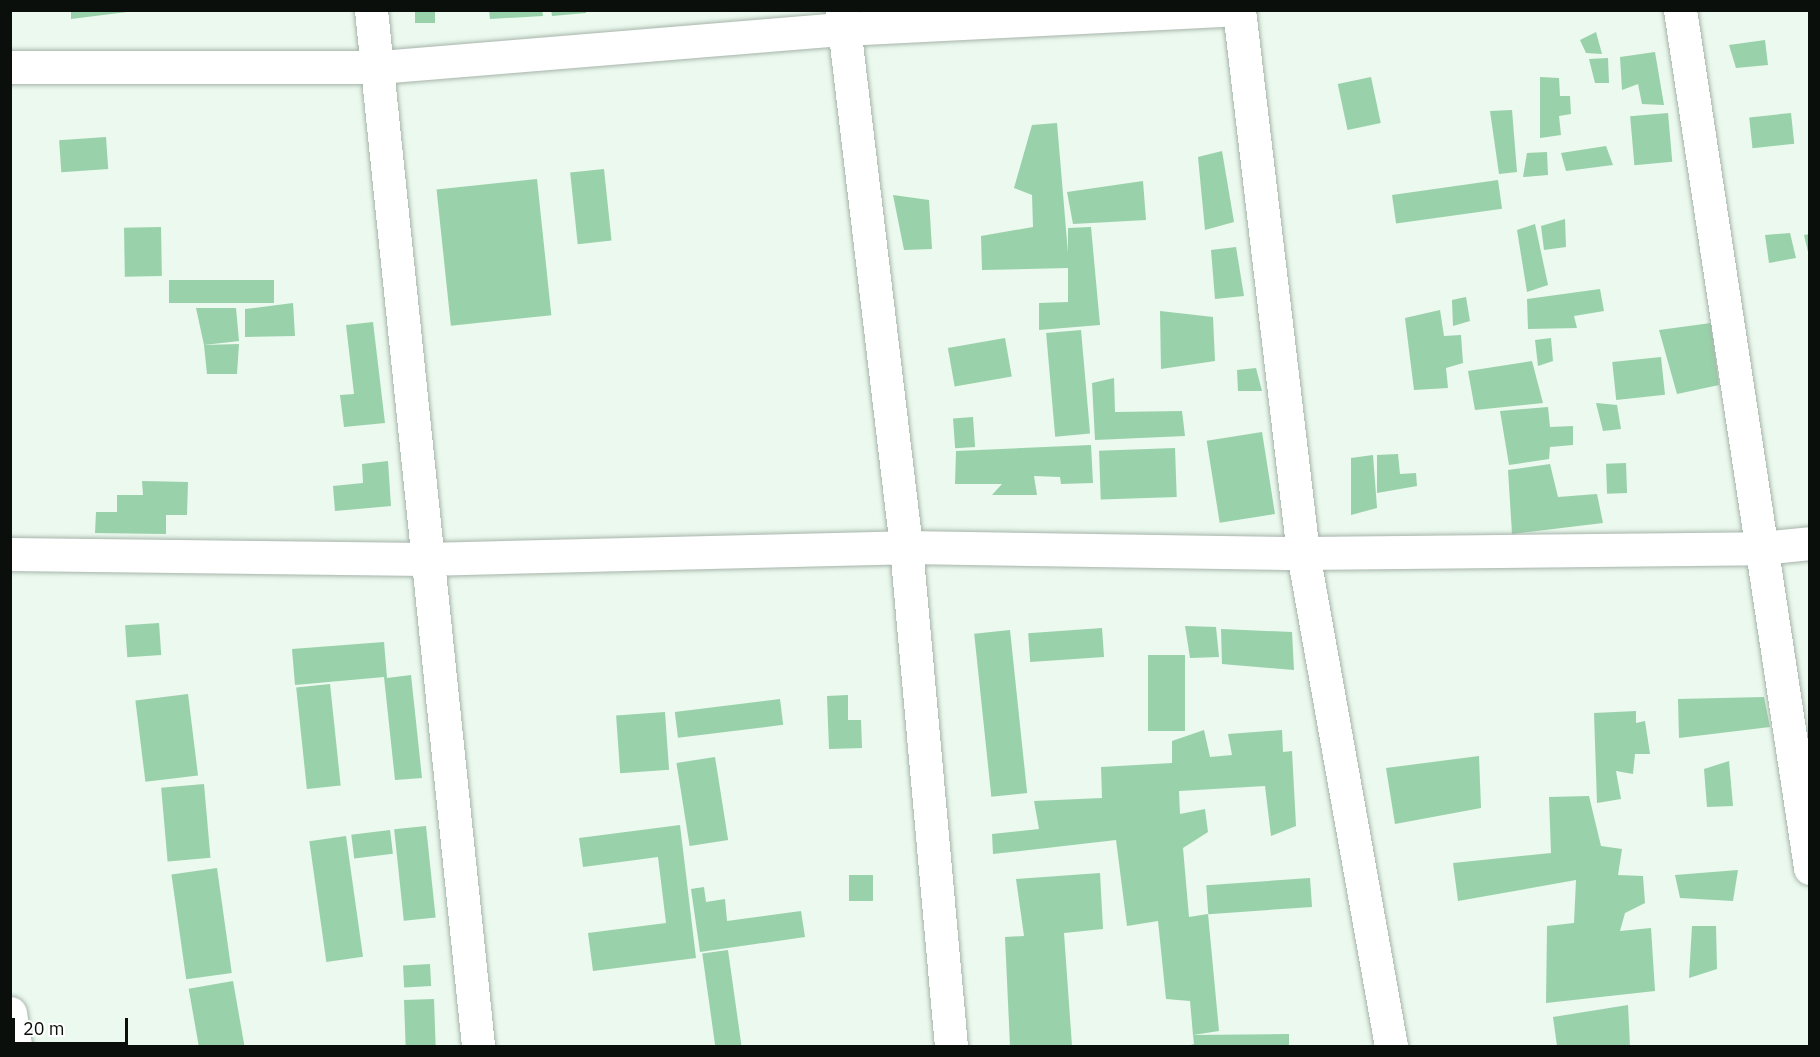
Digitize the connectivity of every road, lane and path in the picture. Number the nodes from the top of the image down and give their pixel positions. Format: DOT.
graph roads {
  1 [pos="371,10"];
  2 [pos="1225,10"];
  3 [pos="1239,10"];
  4 [pos="1680,10"];
  5 [pos="843,20"];
  6 [pos="10,67"];
  7 [pos="379,68"];
  8 [pos="1809,543"];
  9 [pos="906,547"];
  10 [pos="1761,548"];
  11 [pos="1303,553"];
  12 [pos="10,555"];
  13 [pos="425,559"];
  14 [pos="1809,868"];
  15 [pos="10,1013"];
  16 [pos="15,1047"];
  17 [pos="478,1047"];
  18 [pos="951,1047"];
  19 [pos="1391,1047"];
  1 -- 7 [label="street"];
  2 -- 5 [label="street"];
  3 -- 11 [label="street"];
  4 -- 10 [label="street"];
  5 -- 7 [label="street"];
  5 -- 9 [label="street"];
  6 -- 7 [label="street"];
  7 -- 13 [label="street"];
  8 -- 10 [label="street"];
  9 -- 11 [label="street"];
  9 -- 13 [label="street"];
  9 -- 18 [label="street"];
  10 -- 11 [label="street"];
  10 -- 14 [label="street"];
  11 -- 19 [label="street"];
  12 -- 13 [label="street"];
  13 -- 17 [label="street"];
  15 -- 16 [label="street"];
}
